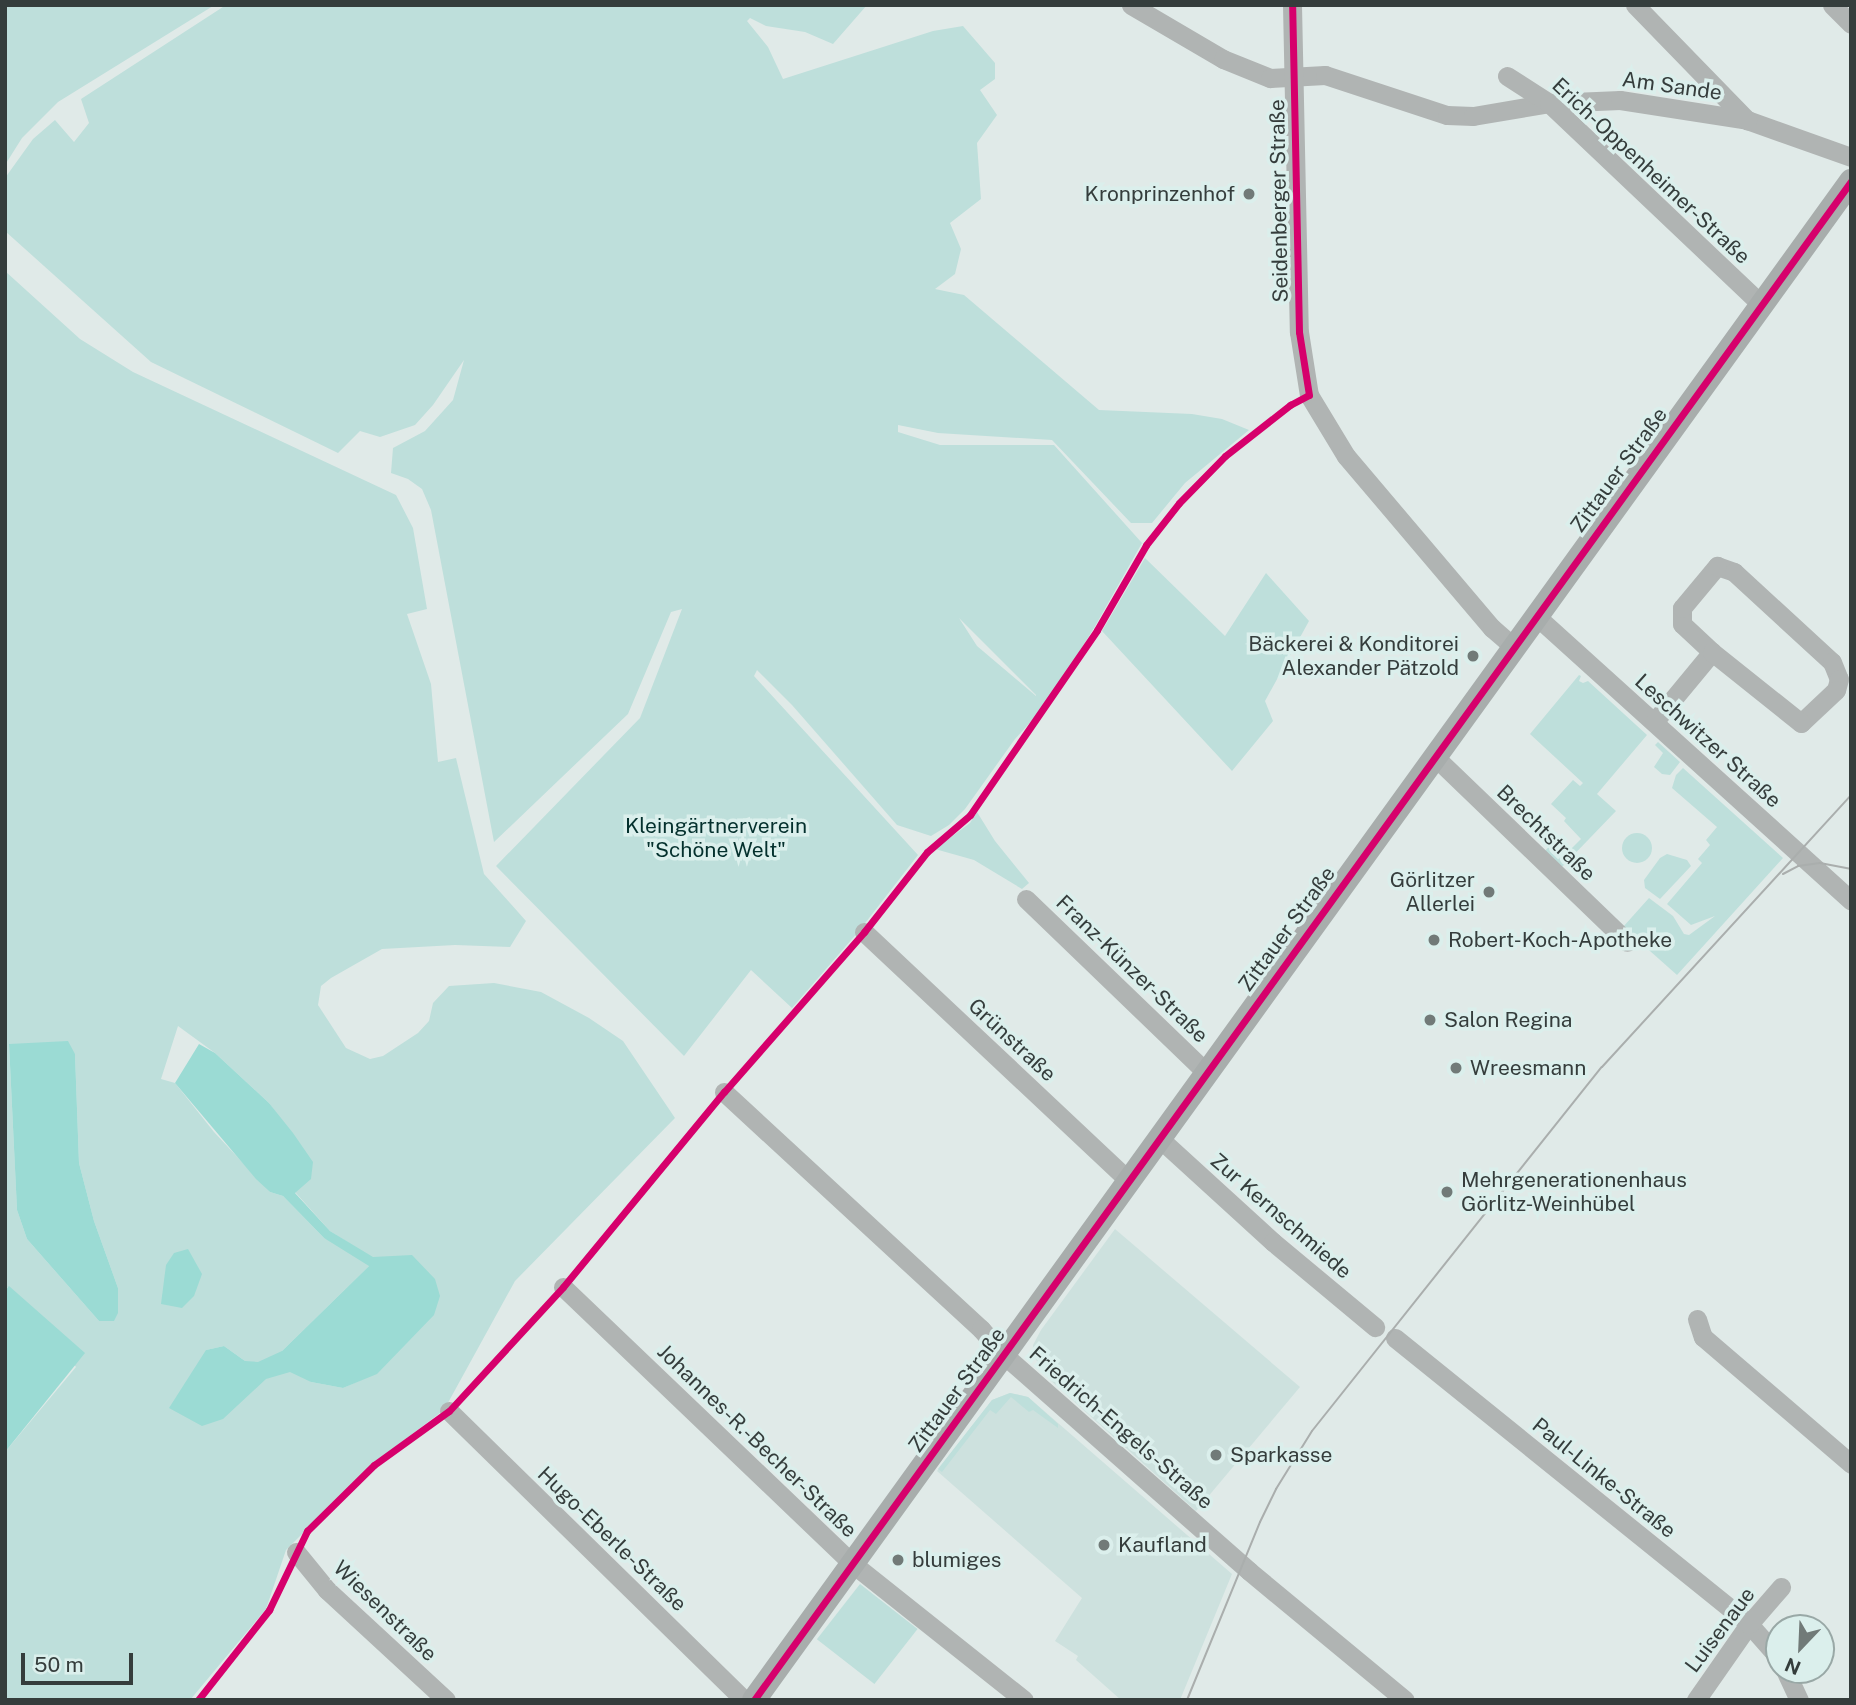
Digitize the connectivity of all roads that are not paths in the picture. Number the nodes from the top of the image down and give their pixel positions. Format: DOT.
graph roads {
  1 [pos="1130,5"];
  2 [pos="1292,5"];
  3 [pos="1635,5"];
  4 [pos="1832,5"];
  5 [pos="1851,24"];
  6 [pos="1507,76"];
  7 [pos="1294,79"];
  8 [pos="1549,103"];
  9 [pos="1747,120"];
  10 [pos="1851,157"];
  11 [pos="1851,181"];
  12 [pos="1761,304"];
  13 [pos="1535,615"];
  14 [pos="1513,646"];
  15 [pos="1712,652"];
  16 [pos="1654,722"];
  17 [pos="1434,756"];
  18 [pos="1026,899"];
  19 [pos="1851,901"];
  20 [pos="864,932"];
  21 [pos="1627,942"];
  22 [pos="1206,1072"];
  23 [pos="724,1092"];
  24 [pos="1159,1138"];
  25 [pos="1128,1180"];
  26 [pos="563,1287"];
  27 [pos="1697,1319"];
  28 [pos="1375,1327"];
  29 [pos="1395,1338"];
  30 [pos="1004,1355"];
  31 [pos="449,1411"];
  32 [pos="1851,1464"];
  33 [pos="296,1552"];
  34 [pos="853,1564"];
  35 [pos="1781,1587"];
  36 [pos="1749,1625"];
  37 [pos="1765,1643"];
  38 [pos="446,1700"];
  39 [pos="744,1700"];
  40 [pos="754,1700"];
  41 [pos="1024,1700"];
  42 [pos="1405,1700"];
  43 [pos="1696,1700"];
  1 -- 7 [label="street, Am Sande"];
  2 -- 7 [label="street, Seidenberger Straße"];
  3 -- 9 [label="street, Am Sande"];
  4 -- 5 [label="street"];
  6 -- 8 [label="street, Erich-Oppenheimer-Straße"];
  7 -- 8 [label="street, Am Sande"];
  7 -- 14 [label="street, Seidenberger Straße"];
  8 -- 9 [label="street, Am Sande"];
  8 -- 12 [label="street, Erich-Oppenheimer-Straße"];
  9 -- 10 [label="street, Am Sande"];
  11 -- 12 [label="main road, Zittauer Straße"];
  12 -- 13 [label="main road, Zittauer Straße"];
  13 -- 14 [label="main road, Zittauer Straße"];
  13 -- 16 [label="street, Leschwitzer Straße"];
  14 -- 17 [label="main road, Zittauer Straße"];
  15 -- 15 [label="street"];
  15 -- 16 [label="street"];
  16 -- 19 [label="street, Leschwitzer Straße"];
  17 -- 21 [label="street, Brechtstraße"];
  17 -- 22 [label="main road, Zittauer Straße"];
  18 -- 22 [label="street, Franz-Künzer-Straße"];
  20 -- 25 [label="street, Grünstraße"];
  22 -- 24 [label="main road, Zittauer Straße"];
  23 -- 30 [label="street, Friedrich-Engels-Straße"];
  24 -- 25 [label="main road, Zittauer Straße"];
  24 -- 28 [label="street, Zur Kernschmiede"];
  25 -- 30 [label="main road, Zittauer Straße"];
  26 -- 34 [label="street, Johannes-R.-Becher-Straße"];
  27 -- 32 [label="street"];
  29 -- 36 [label="street, Paul-Linke-Straße"];
  30 -- 34 [label="main road, Zittauer Straße"];
  30 -- 42 [label="street, Friedrich-Engels-Straße"];
  31 -- 39 [label="street, Hugo-Eberle-Straße"];
  33 -- 38 [label="street, Wiesenstraße"];
  34 -- 40 [label="main road, Zittauer Straße"];
  34 -- 41 [label="street, Johannes-R.-Becher-Straße"];
  35 -- 36 [label="street, Luisenaue"];
  36 -- 37 [label="street, Paul-Linke-Straße"];
  36 -- 43 [label="street, Luisenaue"];
}
